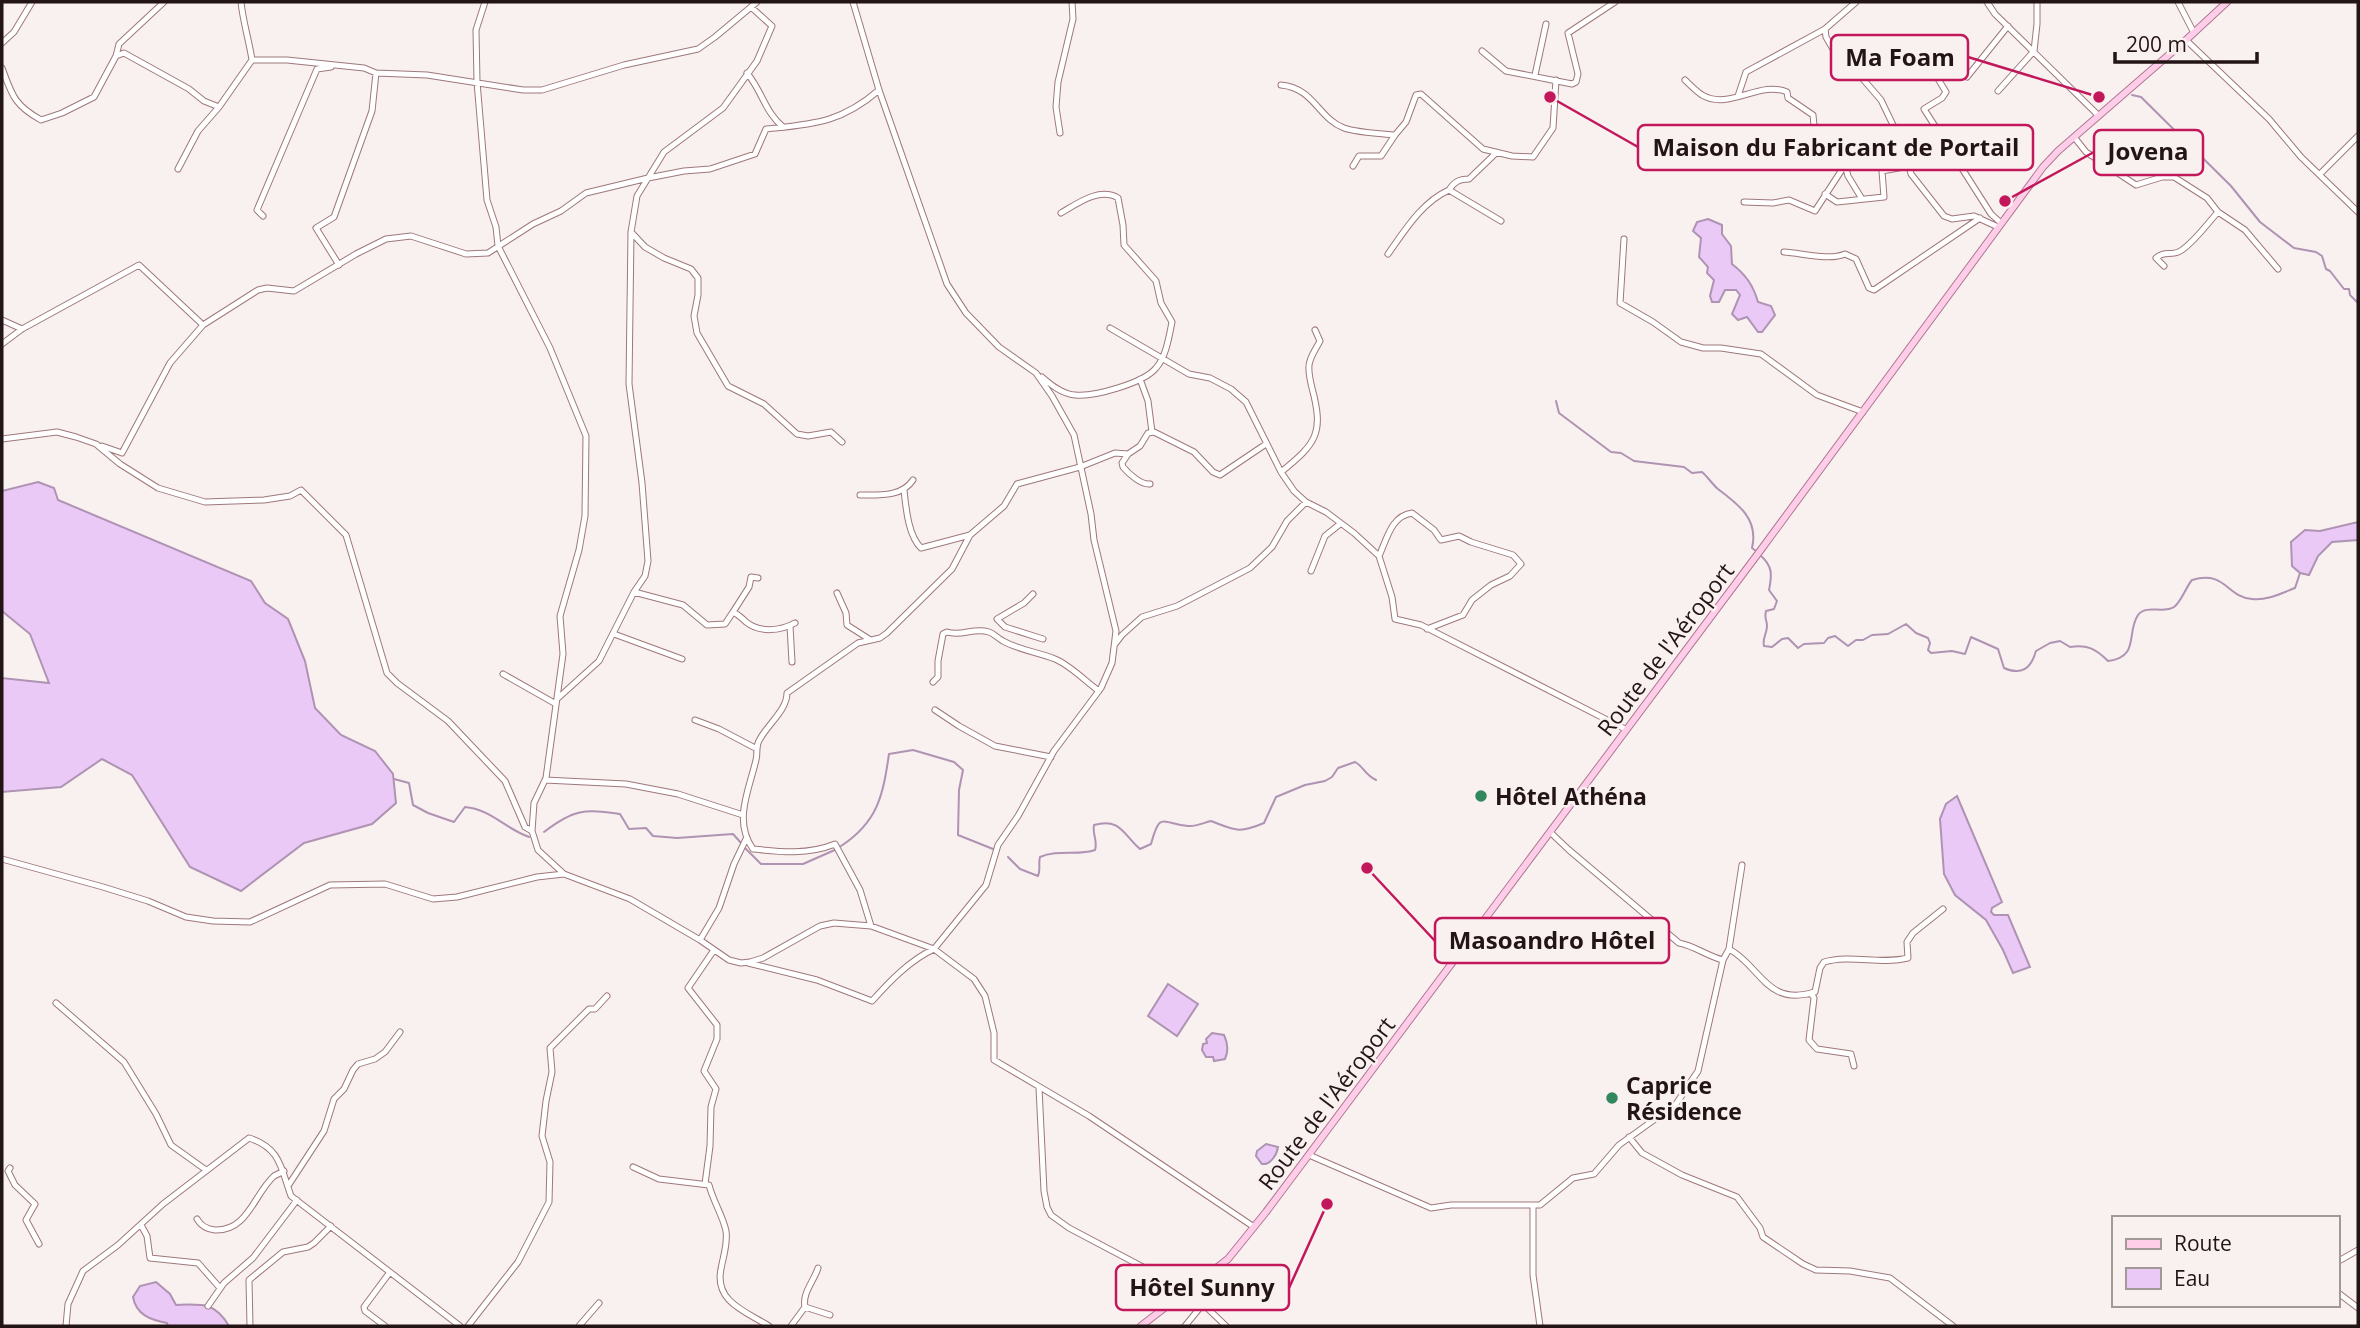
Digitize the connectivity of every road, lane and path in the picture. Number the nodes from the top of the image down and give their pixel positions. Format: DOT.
graph roads {
  1 [pos="32,2"];
  2 [pos="164,2"];
  3 [pos="241,2"];
  4 [pos="485,2"];
  5 [pos="757,2"];
  6 [pos="853,2"];
  7 [pos="1072,2"];
  8 [pos="1615,2"];
  9 [pos="1857,2"];
  10 [pos="1987,2"];
  11 [pos="2037,2"];
  12 [pos="2178,2"];
  13 [pos="2227,2"];
  14 [pos="751,7"];
  15 [pos="1546,23"];
  16 [pos="2008,26"];
  17 [pos="1825,29"];
  18 [pos="2194,33"];
  19 [pos="2186,40"];
  20 [pos="2,43"];
  21 [pos="1482,51"];
  22 [pos="2034,51"];
  23 [pos="117,55"];
  24 [pos="252,60"];
  25 [pos="1929,64"];
  26 [pos="338,65"];
  27 [pos="2,68"];
  28 [pos="376,72"];
  29 [pos="747,73"];
  30 [pos="1535,75"];
  31 [pos="1967,77"];
  32 [pos="1556,80"];
  33 [pos="1685,80"];
  34 [pos="477,82"];
  35 [pos="1282,85"];
  36 [pos="879,90"];
  37 [pos="1998,90"];
  38 [pos="1737,97"];
  39 [pos="219,107"];
  40 [pos="2098,115"];
  41 [pos="783,127"];
  42 [pos="1894,127"];
  43 [pos="1732,132"];
  44 [pos="1060,133"];
  45 [pos="1395,135"];
  46 [pos="2358,136"];
  47 [pos="2074,137"];
  48 [pos="1496,153"];
  49 [pos="1845,165"];
  50 [pos="1353,166"];
  51 [pos="1909,166"];
  52 [pos="178,169"];
  53 [pos="2320,174"];
  54 [pos="648,178"];
  55 [pos="1449,190"];
  56 [pos="1825,194"];
  57 [pos="1861,199"];
  58 [pos="1744,202"];
  59 [pos="2218,212"];
  60 [pos="2358,212"];
  61 [pos="1061,213"];
  62 [pos="263,216"];
  63 [pos="1980,218"];
  64 [pos="1501,221"];
  65 [pos="2000,225"];
  66 [pos="631,232"];
  67 [pos="1623,239"];
  68 [pos="498,246"];
  69 [pos="1784,252"];
  70 [pos="1388,254"];
  71 [pos="339,265"];
  72 [pos="2164,266"];
  73 [pos="2278,269"];
  74 [pos="2,320"];
  75 [pos="203,325"];
  76 [pos="1110,328"];
  77 [pos="22,330"];
  78 [pos="1315,330"];
  79 [pos="2,344"];
  80 [pos="1162,359"];
  81 [pos="1036,373"];
  82 [pos="1140,379"];
  83 [pos="1863,412"];
  84 [pos="1152,432"];
  85 [pos="2,439"];
  86 [pos="842,442"];
  87 [pos="96,444"];
  88 [pos="1266,444"];
  89 [pos="1128,454"];
  90 [pos="1080,467"];
  91 [pos="1281,472"];
  92 [pos="913,480"];
  93 [pos="1150,484"];
  94 [pos="904,490"];
  95 [pos="860,495"];
  96 [pos="1306,502"];
  97 [pos="1340,524"];
  98 [pos="970,535"];
  99 [pos="1378,556"];
  100 [pos="1311,570"];
  101 [pos="758,578"];
  102 [pos="634,592"];
  103 [pos="837,593"];
  104 [pos="1033,594"];
  105 [pos="733,612"];
  106 [pos="1005,627"];
  107 [pos="1424,627"];
  108 [pos="614,634"];
  109 [pos="995,635"];
  110 [pos="869,639"];
  111 [pos="1043,639"];
  112 [pos="1114,645"];
  113 [pos="682,659"];
  114 [pos="792,662"];
  115 [pos="503,674"];
  116 [pos="933,682"];
  117 [pos="1099,691"];
  118 [pos="557,701"];
  119 [pos="935,710"];
  120 [pos="695,720"];
  121 [pos="1625,729"];
  122 [pos="757,750"];
  123 [pos="1051,757"];
  124 [pos="545,780"];
  125 [pos="743,815"];
  126 [pos="532,831"];
  127 [pos="1552,834"];
  128 [pos="746,839"];
  129 [pos="2,859"];
  130 [pos="1742,865"];
  131 [pos="564,874"];
  132 [pos="1943,909"];
  133 [pos="871,926"];
  134 [pos="701,940"];
  135 [pos="1729,948"];
  136 [pos="934,949"];
  137 [pos="713,950"];
  138 [pos="1723,960"];
  139 [pos="748,963"];
  140 [pos="1811,993"];
  141 [pos="607,996"];
  142 [pos="56,1003"];
  143 [pos="400,1032"];
  144 [pos="1854,1066"];
  145 [pos="1039,1088"];
  146 [pos="1629,1138"];
  147 [pos="1309,1155"];
  148 [pos="633,1167"];
  149 [pos="10,1168"];
  150 [pos="206,1170"];
  151 [pos="284,1171"];
  152 [pos="705,1184"];
  153 [pos="288,1186"];
  154 [pos="297,1200"];
  155 [pos="1533,1206"];
  156 [pos="197,1219"];
  157 [pos="141,1225"];
  158 [pos="331,1227"];
  159 [pos="1254,1227"];
  160 [pos="39,1244"];
  161 [pos="2358,1250"];
  162 [pos="2339,1261"];
  163 [pos="818,1268"];
  164 [pos="390,1272"];
  165 [pos="220,1289"];
  166 [pos="1186,1292"];
  167 [pos="2339,1294"];
  168 [pos="599,1303"];
  169 [pos="1203,1304"];
  170 [pos="208,1306"];
  171 [pos="804,1307"];
  172 [pos="2358,1308"];
  173 [pos="830,1315"];
  174 [pos="66,1326"];
  175 [pos="250,1326"];
  176 [pos="385,1326"];
  177 [pos="460,1326"];
  178 [pos="468,1326"];
  179 [pos="579,1326"];
  180 [pos="769,1326"];
  181 [pos="791,1326"];
  182 [pos="1141,1326"];
  183 [pos="1185,1326"];
  184 [pos="1226,1326"];
  185 [pos="1540,1326"];
  186 [pos="1953,1326"];
  1 -- 20 [label="street"];
  2 -- 23 [label="street"];
  3 -- 24 [label="street"];
  4 -- 34 [label="street"];
  5 -- 14 [label="street"];
  6 -- 36 [label="street"];
  7 -- 44 [label="street"];
  8 -- 32 [label="street"];
  9 -- 17 [label="street"];
  10 -- 16 [label="street"];
  11 -- 22 [label="street"];
  12 -- 18 [label="street"];
  13 -- 18 [label="main road, Route de l'Aéroport"];
  14 -- 29 [label="street"];
  14 -- 34 [label="street"];
  15 -- 30 [label="street"];
  16 -- 22 [label="street"];
  16 -- 31 [label="street"];
  17 -- 38 [label="street"];
  17 -- 42 [label="street"];
  18 -- 19 [label="main road, Route de l'Aéroport"];
  19 -- 40 [label="main road, Route de l'Aéroport"];
  19 -- 53 [label="street"];
  21 -- 30 [label="street"];
  22 -- 37 [label="street"];
  22 -- 40 [label="street"];
  23 -- 27 [label="street"];
  23 -- 39 [label="street"];
  24 -- 26 [label="street"];
  24 -- 39 [label="street"];
  25 -- 65 [label="street"];
  26 -- 28 [label="street"];
  26 -- 62 [label="street"];
  28 -- 34 [label="street"];
  28 -- 71 [label="street"];
  29 -- 41 [label="street"];
  29 -- 54 [label="street"];
  30 -- 32 [label="street"];
  32 -- 48 [label="street"];
  33 -- 38 [label="street"];
  34 -- 68 [label="street"];
  35 -- 45 [label="street"];
  36 -- 41 [label="street"];
  36 -- 81 [label="street"];
  38 -- 49 [label="street"];
  39 -- 52 [label="street"];
  40 -- 47 [label="main road, Route de l'Aéroport"];
  41 -- 54 [label="street"];
  42 -- 49 [label="street"];
  42 -- 51 [label="street"];
  43 -- 49 [label="street"];
  45 -- 48 [label="street"];
  45 -- 50 [label="street"];
  46 -- 53 [label="street"];
  47 -- 59 [label="street"];
  47 -- 65 [label="main road, Route de l'Aéroport"];
  48 -- 55 [label="street"];
  49 -- 56 [label="street"];
  49 -- 57 [label="street"];
  51 -- 57 [label="street"];
  51 -- 63 [label="street"];
  53 -- 60 [label="street"];
  54 -- 66 [label="street"];
  54 -- 68 [label="street"];
  55 -- 64 [label="street"];
  55 -- 70 [label="street"];
  56 -- 57 [label="street"];
  56 -- 58 [label="street"];
  59 -- 72 [label="street"];
  59 -- 73 [label="street"];
  61 -- 80 [label="street"];
  63 -- 65 [label="street"];
  63 -- 69 [label="street"];
  65 -- 83 [label="main road, Route de l'Aéroport"];
  66 -- 86 [label="street"];
  66 -- 102 [label="street"];
  67 -- 83 [label="street"];
  68 -- 71 [label="street"];
  68 -- 118 [label="street"];
  71 -- 75 [label="street"];
  74 -- 77 [label="street"];
  75 -- 77 [label="street"];
  75 -- 87 [label="street"];
  76 -- 80 [label="street"];
  77 -- 79 [label="street"];
  78 -- 91 [label="street"];
  80 -- 82 [label="street"];
  80 -- 88 [label="street"];
  81 -- 82 [label="street"];
  81 -- 90 [label="street"];
  82 -- 84 [label="street"];
  83 -- 121 [label="main road, Route de l'Aéroport"];
  84 -- 88 [label="street"];
  84 -- 89 [label="street"];
  85 -- 87 [label="street"];
  87 -- 126 [label="street"];
  88 -- 91 [label="street"];
  89 -- 90 [label="street"];
  89 -- 93 [label="street"];
  90 -- 98 [label="street"];
  90 -- 112 [label="street"];
  91 -- 96 [label="street"];
  92 -- 94 [label="street"];
  94 -- 95 [label="street"];
  94 -- 98 [label="street"];
  96 -- 97 [label="street"];
  96 -- 112 [label="street"];
  97 -- 99 [label="street"];
  97 -- 100 [label="street"];
  98 -- 110 [label="street"];
  99 -- 107 [label="street"];
  99 -- 107 [label="street"];
  101 -- 105 [label="street"];
  102 -- 105 [label="street"];
  102 -- 108 [label="street"];
  103 -- 110 [label="street"];
  104 -- 106 [label="street"];
  105 -- 114 [label="street"];
  106 -- 109 [label="street"];
  106 -- 111 [label="street"];
  107 -- 121 [label="street"];
  108 -- 113 [label="street"];
  108 -- 118 [label="street"];
  109 -- 116 [label="street"];
  109 -- 117 [label="street"];
  110 -- 122 [label="street"];
  112 -- 117 [label="street"];
  115 -- 118 [label="street"];
  117 -- 123 [label="street"];
  118 -- 124 [label="street"];
  119 -- 123 [label="street"];
  120 -- 122 [label="street"];
  121 -- 127 [label="main road, Route de l'Aéroport"];
  122 -- 125 [label="street"];
  123 -- 136 [label="street"];
  124 -- 125 [label="street"];
  124 -- 126 [label="street"];
  125 -- 128 [label="street"];
  126 -- 131 [label="street"];
  127 -- 138 [label="street"];
  127 -- 147 [label="main road, Route de l'Aéroport"];
  128 -- 133 [label="street"];
  128 -- 134 [label="street"];
  129 -- 131 [label="street"];
  130 -- 135 [label="street"];
  131 -- 134 [label="street"];
  132 -- 140 [label="street"];
  133 -- 136 [label="street"];
  133 -- 139 [label="street"];
  134 -- 137 [label="street"];
  135 -- 138 [label="street"];
  135 -- 140 [label="street"];
  136 -- 139 [label="street"];
  136 -- 145 [label="street"];
  137 -- 139 [label="street"];
  137 -- 152 [label="street"];
  138 -- 146 [label="street"];
  140 -- 144 [label="street"];
  141 -- 178 [label="street"];
  142 -- 150 [label="street"];
  143 -- 153 [label="street"];
  145 -- 159 [label="street"];
  145 -- 166 [label="street"];
  146 -- 155 [label="street"];
  146 -- 186 [label="street"];
  147 -- 155 [label="street"];
  147 -- 159 [label="main road, Route de l'Aéroport"];
  148 -- 152 [label="street"];
  149 -- 160 [label="street"];
  150 -- 151 [label="street"];
  150 -- 157 [label="street"];
  151 -- 153 [label="street"];
  151 -- 156 [label="street"];
  152 -- 180 [label="street"];
  153 -- 154 [label="street"];
  154 -- 158 [label="street"];
  154 -- 165 [label="street"];
  155 -- 185 [label="street"];
  157 -- 165 [label="street"];
  157 -- 174 [label="street"];
  158 -- 164 [label="street"];
  158 -- 175 [label="street"];
  159 -- 166 [label="main road, Route de l'Aéroport"];
  161 -- 162 [label="street"];
  163 -- 171 [label="street"];
  164 -- 176 [label="street"];
  164 -- 177 [label="street"];
  165 -- 170 [label="street"];
  166 -- 169 [label="street"];
  166 -- 182 [label="main road, Route de l'Aéroport"];
  167 -- 172 [label="street"];
  168 -- 179 [label="street"];
  169 -- 183 [label="street"];
  169 -- 184 [label="street"];
  171 -- 173 [label="street"];
  171 -- 181 [label="street"];
}
